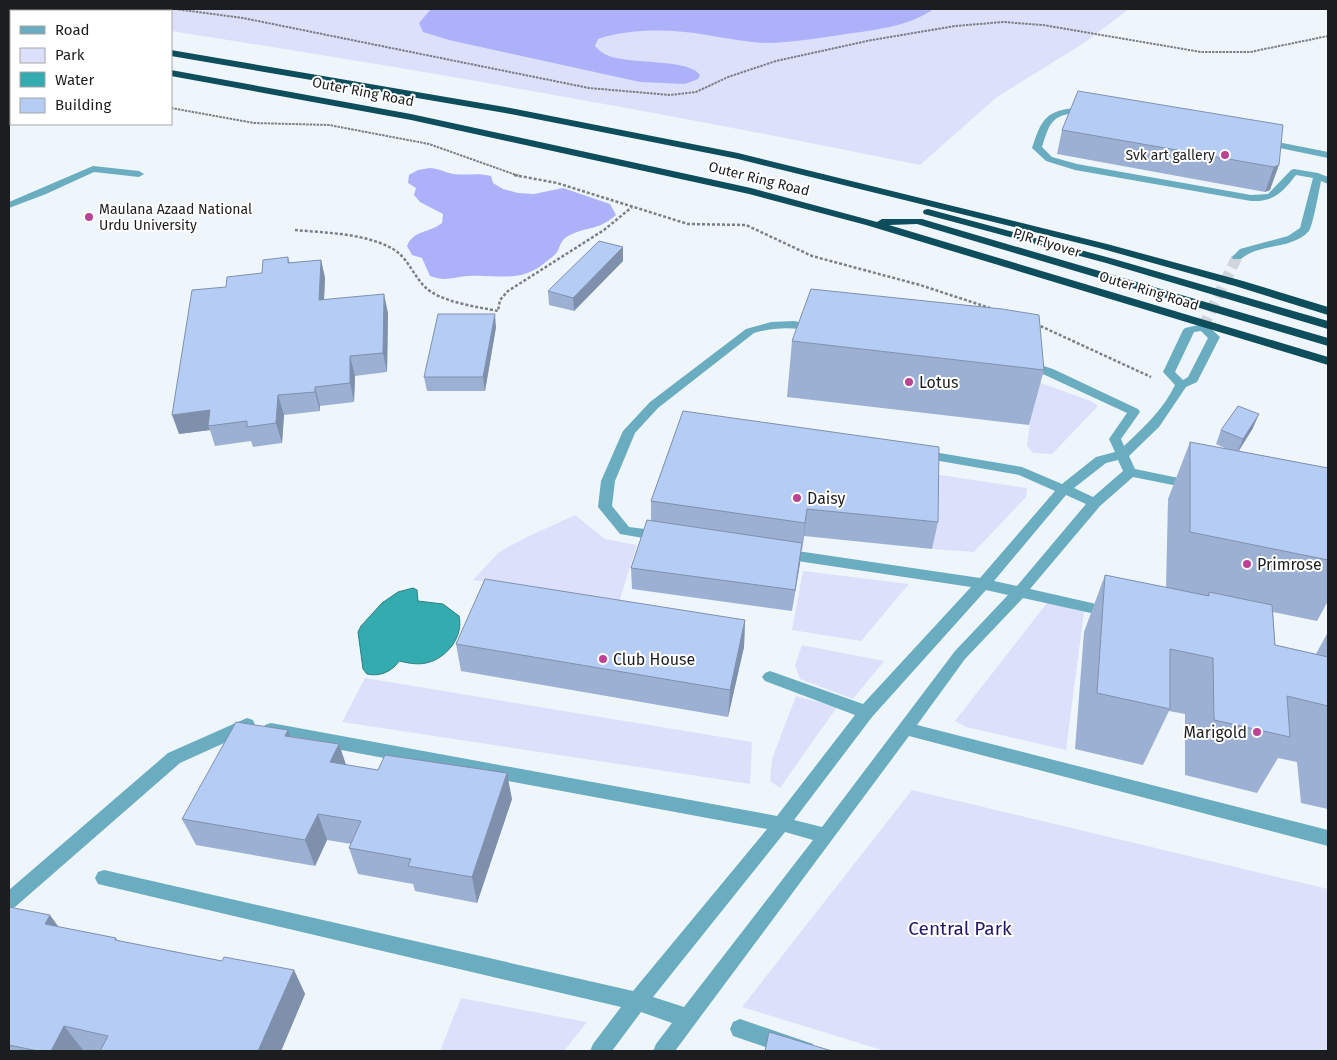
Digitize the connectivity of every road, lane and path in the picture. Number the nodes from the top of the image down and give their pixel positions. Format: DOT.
graph roads {
  1 [pos="175,9"];
  2 [pos="1328,36"];
  3 [pos="172,53"];
  4 [pos="172,73"];
  5 [pos="172,108"];
  6 [pos="1096,110"];
  7 [pos="1257,140"];
  8 [pos="1328,155"];
  9 [pos="139,174"];
  10 [pos="1318,176"];
  11 [pos="1328,181"];
  12 [pos="885,191"];
  13 [pos="9,205"];
  14 [pos="632,207"];
  15 [pos="870,223"];
  16 [pos="953,225"];
  17 [pos="294,230"];
  18 [pos="1237,256"];
  19 [pos="1287,298"];
  20 [pos="1328,306"];
  21 [pos="994,310"];
  22 [pos="1328,312"];
  23 [pos="1028,321"];
  24 [pos="1328,325"];
  25 [pos="823,329"];
  26 [pos="1328,342"];
  27 [pos="1328,361"];
  28 [pos="1014,362"];
  29 [pos="1181,386"];
  30 [pos="912,452"];
  31 [pos="1124,454"];
  32 [pos="1130,472"];
  33 [pos="1206,487"];
  34 [pos="1063,490"];
  35 [pos="1094,503"];
  36 [pos="673,538"];
  37 [pos="770,552"];
  38 [pos="983,584"];
  39 [pos="1019,593"];
  40 [pos="1120,615"];
  41 [pos="770,677"];
  42 [pos="866,712"];
  43 [pos="905,728"];
  44 [pos="781,824"];
  45 [pos="826,836"];
  46 [pos="1328,838"];
  47 [pos="104,878"];
  48 [pos="9,901"];
  49 [pos="637,1001"];
  50 [pos="687,1018"];
  51 [pos="740,1029"];
  52 [pos="600,1051"];
  53 [pos="663,1051"];
  54 [pos="806,1051"];
  1 -- 2 [label="path"];
  3 -- 12 [label="highway, Outer Ring Road"];
  4 -- 15 [label="highway, Outer Ring Road"];
  5 -- 14 [label="path"];
  6 -- 10 [label="street"];
  7 -- 8 [label="street"];
  9 -- 13 [label="street"];
  10 -- 11 [label="street"];
  10 -- 18 [label="lane"];
  12 -- 16 [label="highway, PJR Flyover"];
  12 -- 19 [label="highway, Outer Ring Road"];
  14 -- 17 [label="path"];
  14 -- 21 [label="path"];
  15 -- 16 [label="highway, PJR Flyover"];
  15 -- 27 [label="highway, Outer Ring Road"];
  16 -- 24 [label="highway, PJR Flyover"];
  16 -- 26 [label="highway, PJR Flyover"];
  19 -- 20 [label="highway"];
  19 -- 22 [label="highway, Outer Ring Road"];
  23 -- 29 [label="path"];
  25 -- 36 [label="street"];
  28 -- 31 [label="street"];
  29 -- 29 [label="street"];
  29 -- 31 [label="street"];
  30 -- 34 [label="street"];
  31 -- 32 [label="street"];
  31 -- 34 [label="street"];
  32 -- 33 [label="street"];
  32 -- 35 [label="street"];
  34 -- 35 [label="street"];
  34 -- 38 [label="street"];
  35 -- 39 [label="street"];
  37 -- 38 [label="street"];
  38 -- 39 [label="street"];
  38 -- 42 [label="street"];
  39 -- 40 [label="street"];
  39 -- 43 [label="street"];
  41 -- 42 [label="street"];
  42 -- 44 [label="street"];
  43 -- 45 [label="street"];
  43 -- 46 [label="street"];
  44 -- 45 [label="street"];
  44 -- 48 [label="street"];
  44 -- 49 [label="street"];
  45 -- 50 [label="street"];
  47 -- 49 [label="street"];
  49 -- 50 [label="street"];
  49 -- 52 [label="street"];
  50 -- 53 [label="street"];
  51 -- 54 [label="street"];
}
